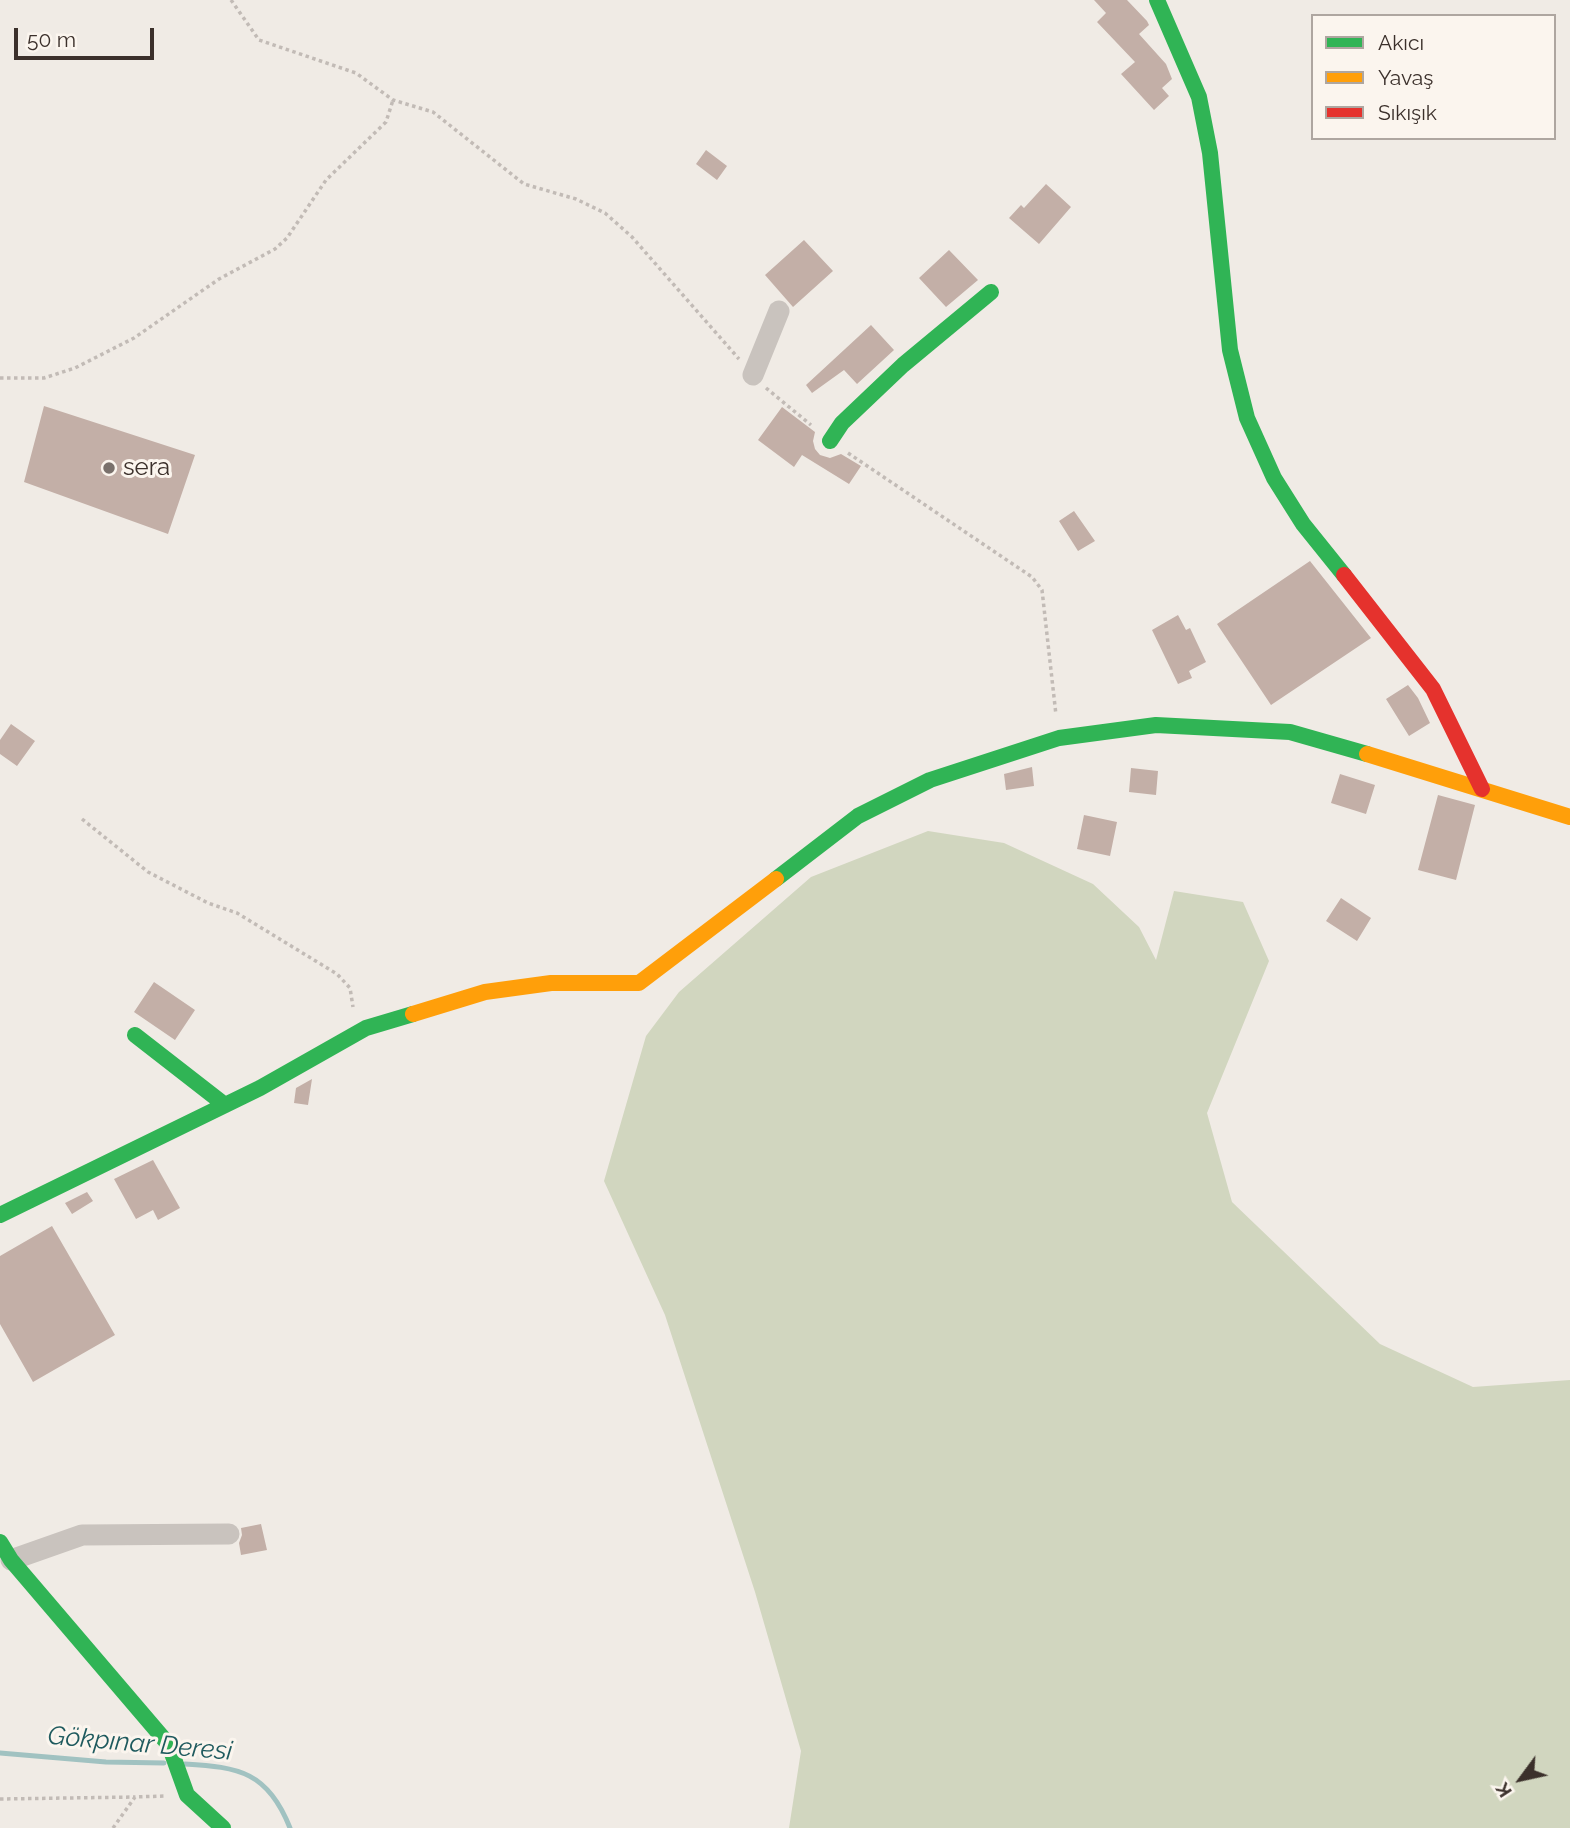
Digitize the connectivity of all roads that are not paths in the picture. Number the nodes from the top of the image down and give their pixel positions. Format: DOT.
graph roads {
  1 [pos="1157,0"];
  2 [pos="991,292"];
  3 [pos="779,311"];
  4 [pos="753,374"];
  5 [pos="830,441"];
  6 [pos="1482,789"];
  7 [pos="1570,817"];
  8 [pos="135,1035"];
  9 [pos="225,1105"];
  10 [pos="0,1215"];
  11 [pos="229,1534"];
  12 [pos="6,1551"];
  13 [pos="223,1828"];
  1 -- 6 [label="street"];
  2 -- 5 [label="street"];
  3 -- 4 [label="street"];
  6 -- 7 [label="street"];
  6 -- 9 [label="street"];
  8 -- 9 [label="street"];
  9 -- 10 [label="street"];
  11 -- 12 [label="street"];
  12 -- 13 [label="street"];
}
